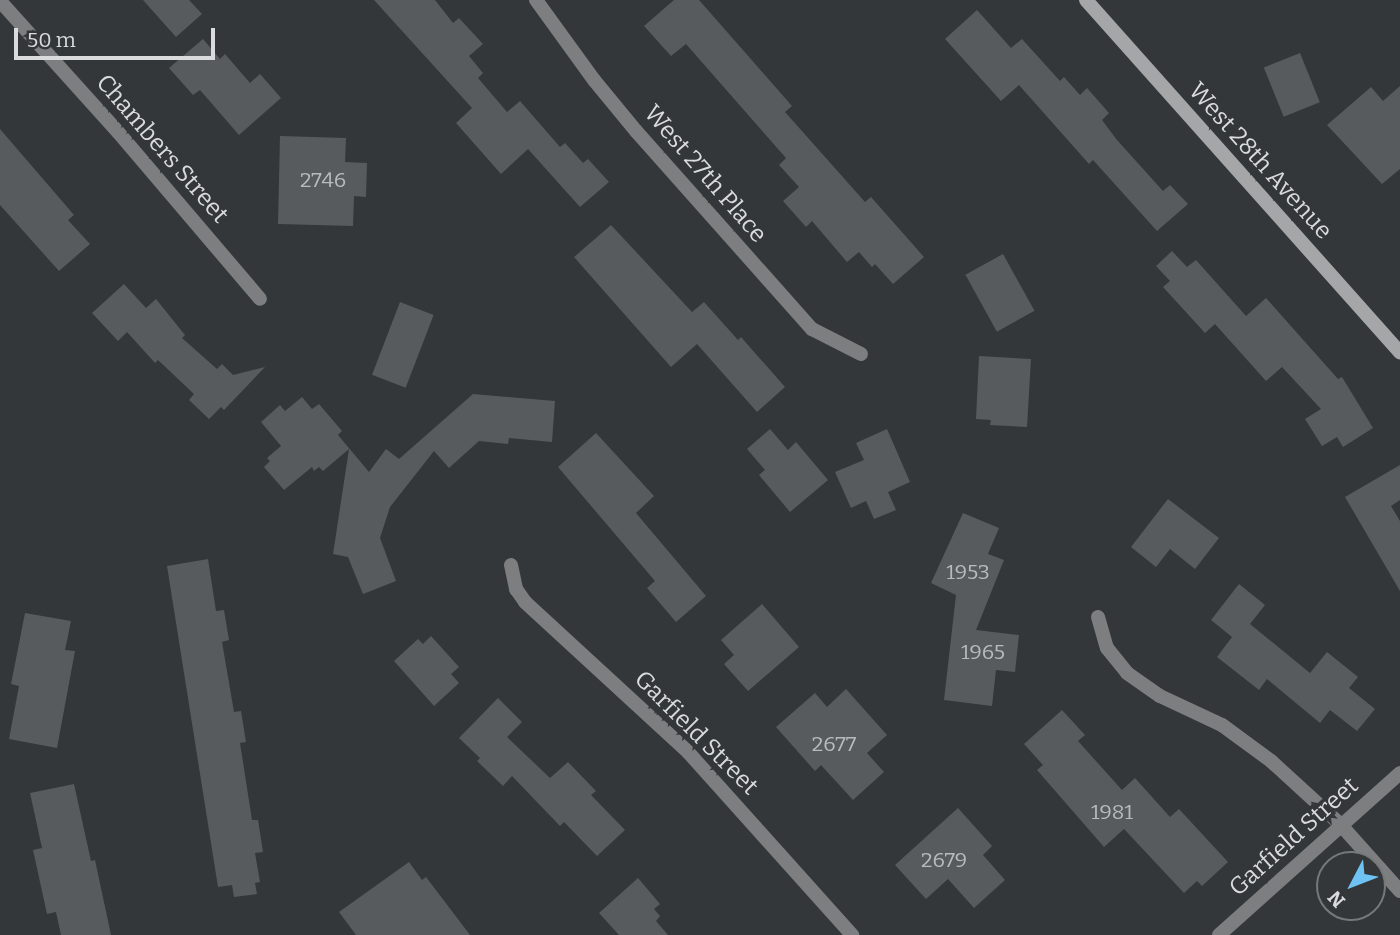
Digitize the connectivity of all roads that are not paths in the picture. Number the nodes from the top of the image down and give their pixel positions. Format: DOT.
graph roads {
  1 [pos="536,0"];
  2 [pos="1086,0"];
  3 [pos="0,1"];
  4 [pos="260,299"];
  5 [pos="861,354"];
  6 [pos="1400,354"];
  7 [pos="511,565"];
  8 [pos="1098,617"];
  9 [pos="1400,773"];
  10 [pos="1340,824"];
  11 [pos="1400,891"];
  12 [pos="852,935"];
  13 [pos="1219,935"];
  1 -- 5 [label="street, West 27th Place"];
  2 -- 6 [label="street, West 28th Avenue"];
  3 -- 4 [label="street, Chambers Street"];
  7 -- 12 [label="street, Garfield Street"];
  8 -- 10 [label="street"];
  9 -- 10 [label="street, Garfield Street"];
  10 -- 11 [label="street"];
  10 -- 13 [label="street, Garfield Street"];
}
